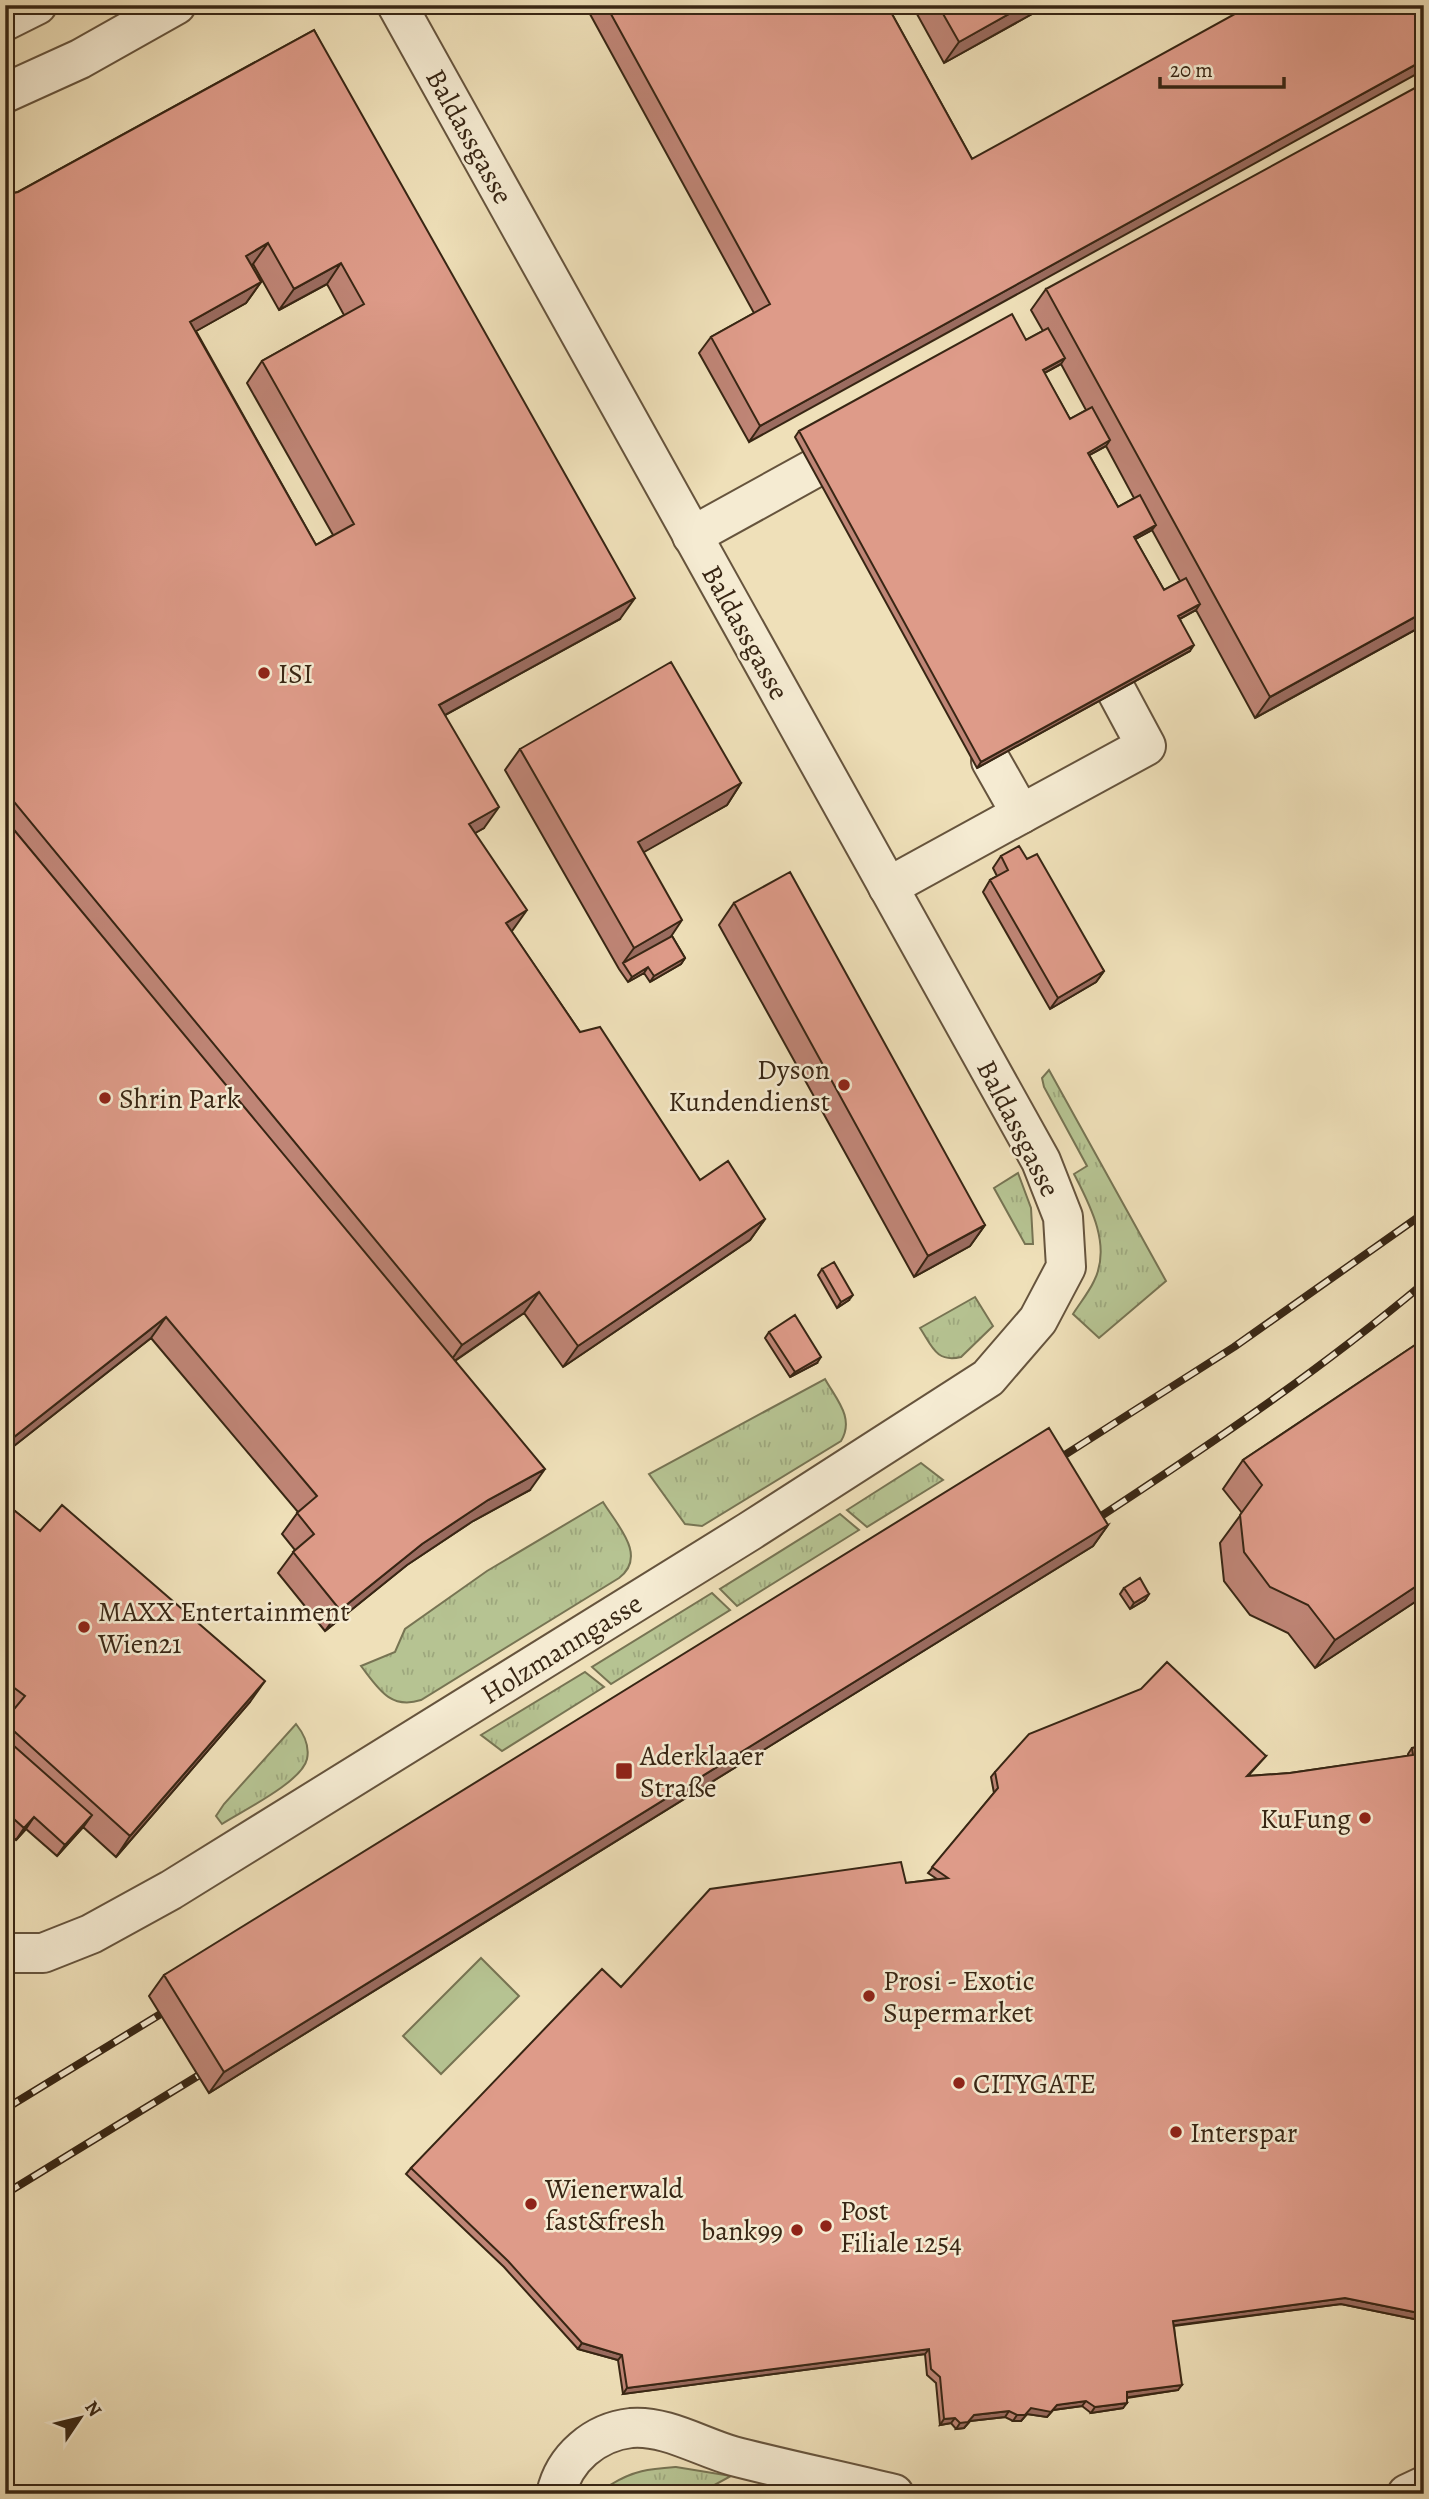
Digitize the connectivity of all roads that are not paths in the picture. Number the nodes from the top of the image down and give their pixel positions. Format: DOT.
graph roads {
  1 [pos="37,5"];
  2 [pos="176,5"];
  3 [pos="397,5"];
  4 [pos="5,20"];
  5 [pos="5,93"];
  6 [pos="813,470"];
  7 [pos="692,536"];
  8 [pos="1117,692"];
  9 [pos="991,761"];
  10 [pos="1021,814"];
  11 [pos="888,887"];
  12 [pos="1066,1267"];
  13 [pos="5,1953"];
  14 [pos="1424,2486"];
  15 [pos="556,2494"];
  16 [pos="894,2494"];
  17 [pos="1407,2494"];
  1 -- 4 [label="street"];
  2 -- 5 [label="street"];
  3 -- 7 [label="street, Baldassgasse"];
  6 -- 7 [label="street"];
  7 -- 11 [label="street, Baldassgasse"];
  8 -- 10 [label="street"];
  9 -- 10 [label="street"];
  10 -- 11 [label="street"];
  11 -- 12 [label="street, Baldassgasse"];
  12 -- 13 [label="street, Holzmanngasse"];
  14 -- 17 [label="street"];
  15 -- 16 [label="street"];
}
